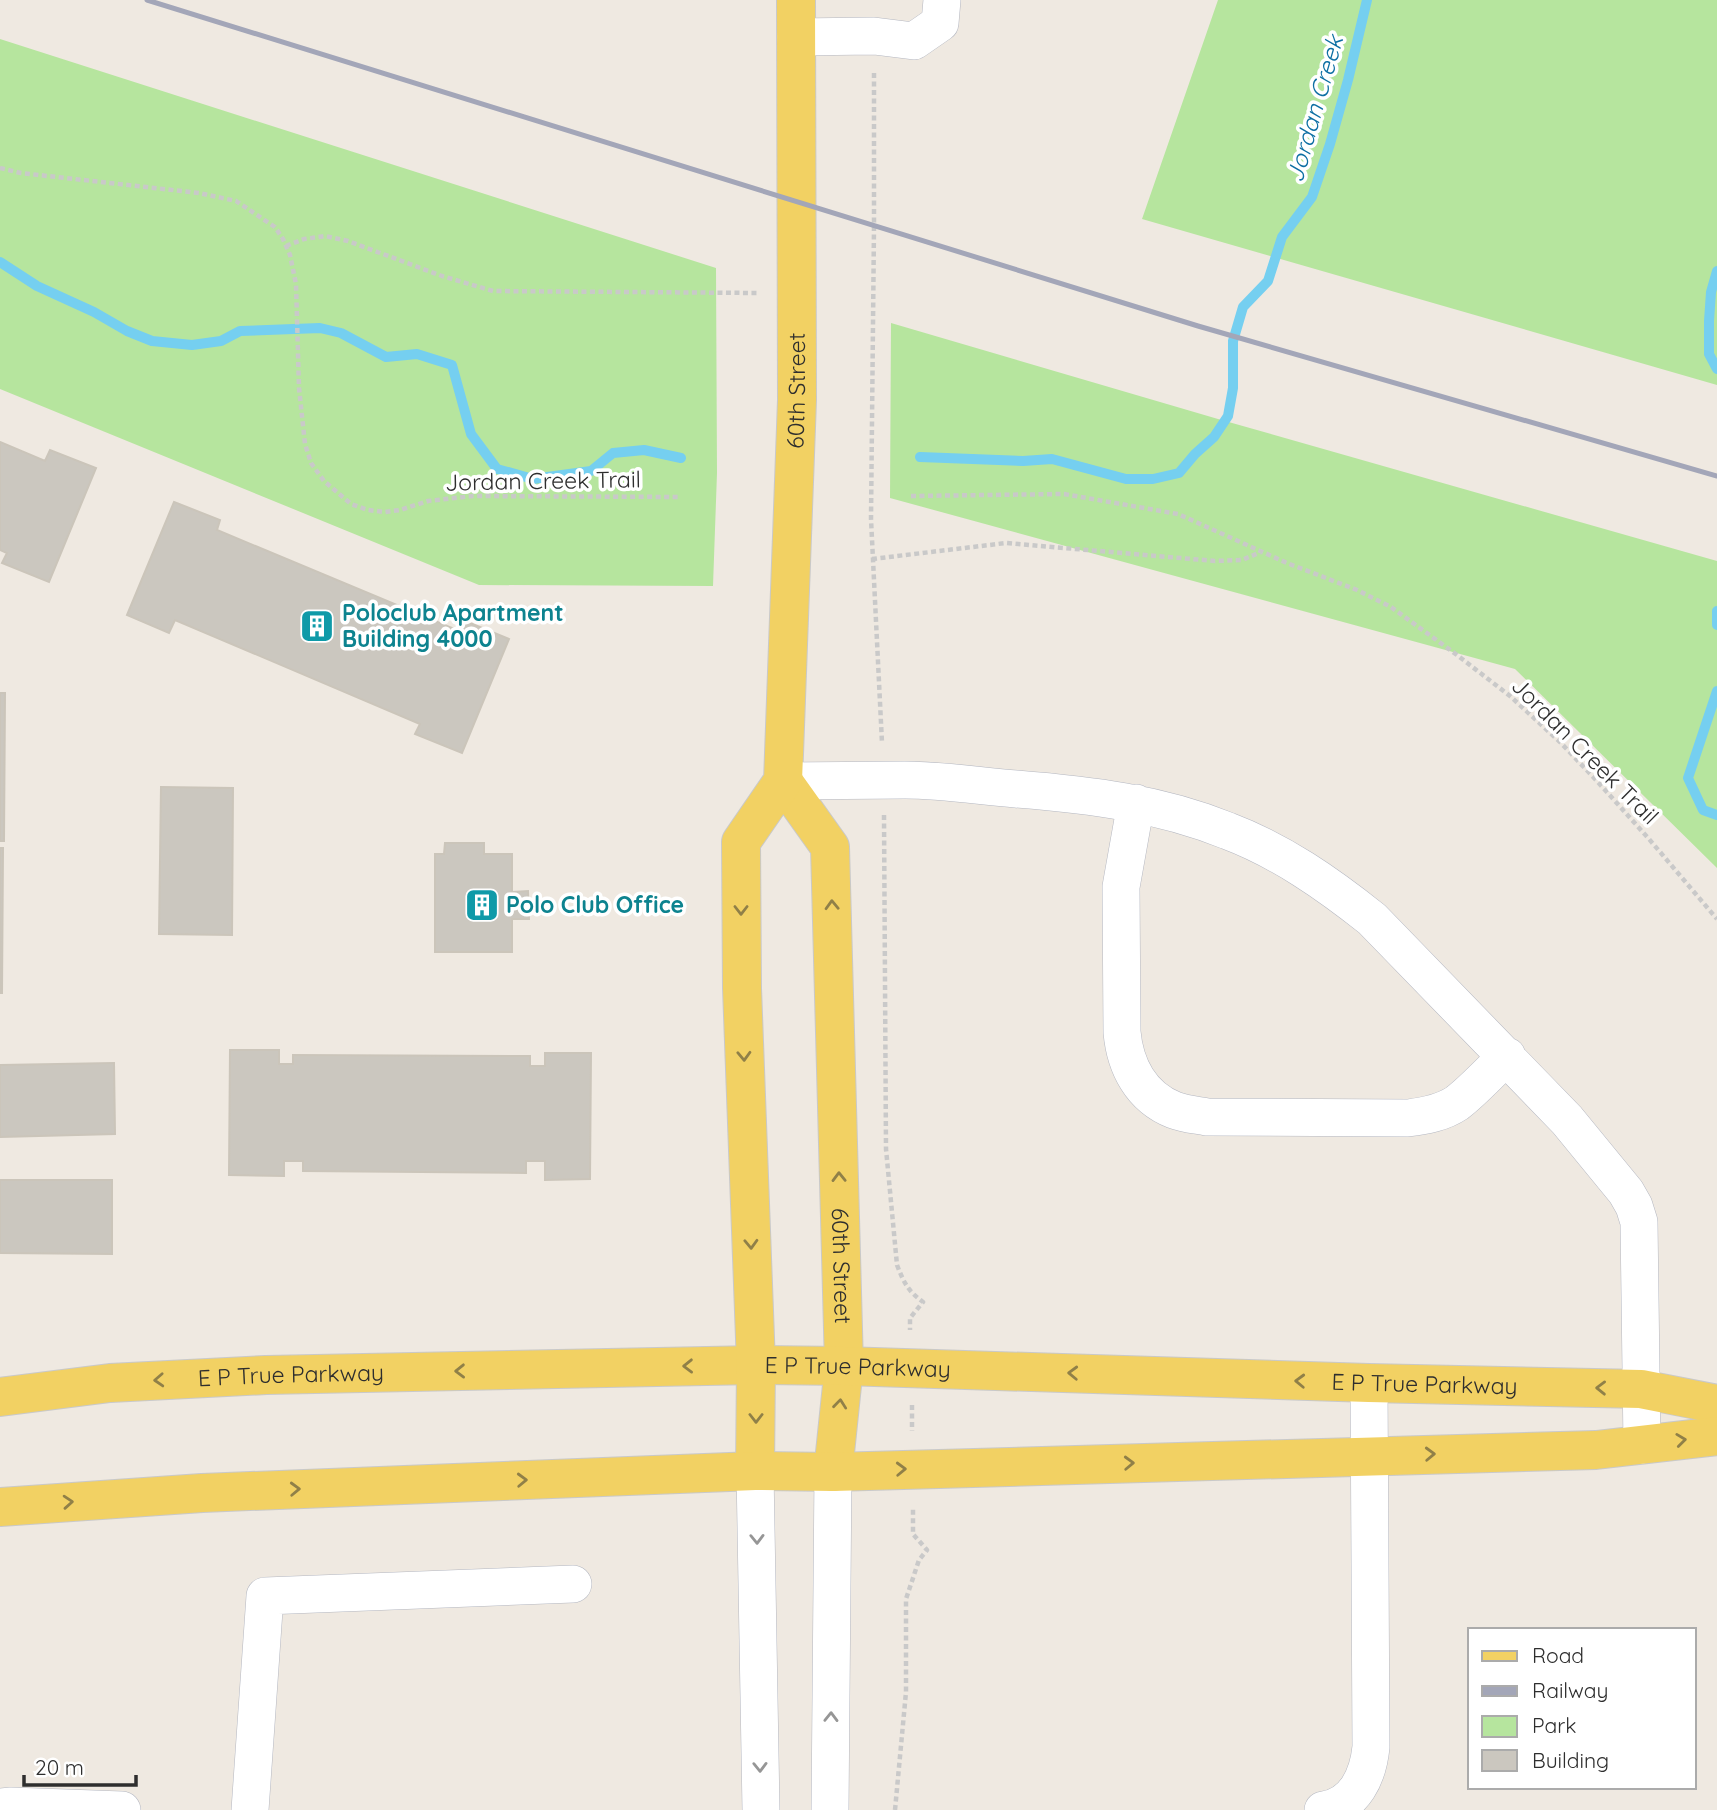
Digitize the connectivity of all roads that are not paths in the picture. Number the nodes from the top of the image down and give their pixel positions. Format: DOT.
graph roads {
  1 [pos="942,0"];
  2 [pos="796,19"];
  3 [pos="783,781"];
  4 [pos="1136,803"];
  5 [pos="1507,1056"];
  6 [pos="756,1365"];
  7 [pos="844,1366"];
  8 [pos="1369,1383"];
  9 [pos="1642,1389"];
  10 [pos="0,1396"];
  11 [pos="1717,1404"];
  12 [pos="1717,1436"];
  13 [pos="1642,1445"];
  14 [pos="1369,1456"];
  15 [pos="755,1471"];
  16 [pos="833,1472"];
  17 [pos="0,1507"];
  18 [pos="573,1584"];
  19 [pos="7,1808"];
  20 [pos="122,1810"];
  21 [pos="250,1810"];
  22 [pos="761,1810"];
  23 [pos="830,1810"];
  24 [pos="848,1810"];
  25 [pos="1323,1810"];
  1 -- 2 [label="street"];
  2 -- 3 [label="main road, 60th Street"];
  3 -- 4 [label="street"];
  3 -- 6 [label="main road, one-way"];
  7 -- 3 [label="main road, 60th Street, one-way"];
  4 -- 5 [label="street"];
  4 -- 5 [label="street"];
  5 -- 9 [label="street"];
  6 -- 7 [label="main road, E P True Parkway"];
  6 -- 10 [label="main road, E P True Parkway, one-way"];
  6 -- 15 [label="main road, one-way"];
  8 -- 7 [label="main road, E P True Parkway, one-way"];
  16 -- 7 [label="main road, 60th Street, one-way"];
  9 -- 8 [label="main road, E P True Parkway, one-way"];
  8 -- 14 [label="street"];
  9 -- 11 [label="main road, E P True Parkway"];
  9 -- 13 [label="street"];
  13 -- 12 [label="main road, one-way"];
  14 -- 13 [label="main road, one-way"];
  16 -- 14 [label="main road, one-way"];
  14 -- 25 [label="street"];
  15 -- 16 [label="main road"];
  17 -- 15 [label="main road, one-way"];
  15 -- 22 [label="street, one-way"];
  23 -- 16 [label="street, 60th Street, one-way"];
  18 -- 21 [label="street"];
  19 -- 20 [label="street"];
  23 -- 24 [label="street"];
}
